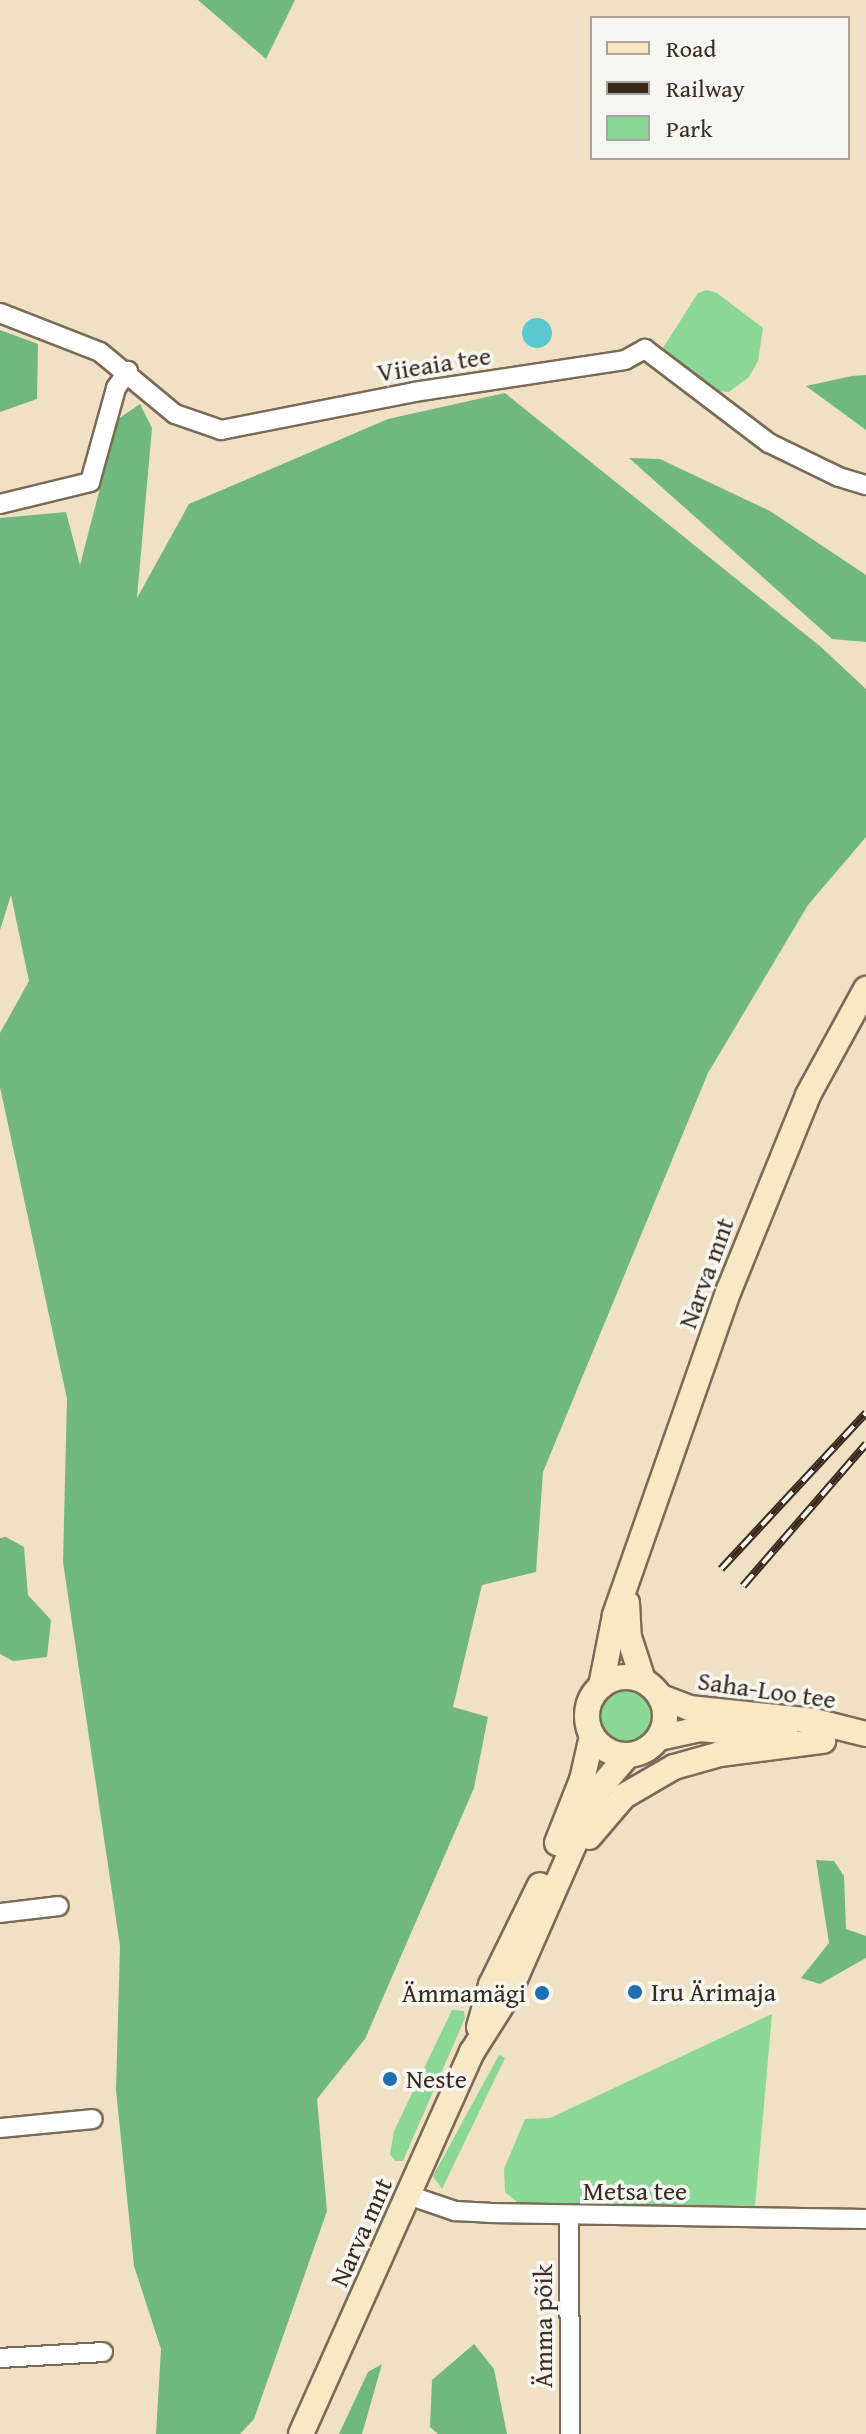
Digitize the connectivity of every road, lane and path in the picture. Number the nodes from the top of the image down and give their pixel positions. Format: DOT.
graph roads {
  1 [pos="0,313"];
  2 [pos="128,371"];
  3 [pos="866,485"];
  4 [pos="0,504"];
  5 [pos="866,989"];
  6 [pos="627,1588"];
  7 [pos="601,1686"];
  8 [pos="652,1688"];
  9 [pos="866,1734"];
  10 [pos="592,1736"];
  11 [pos="659,1738"];
  12 [pos="823,1741"];
  13 [pos="627,1756"];
  14 [pos="59,1906"];
  15 [pos="0,1913"];
  16 [pos="540,1926"];
  17 [pos="472,2052"];
  18 [pos="93,2119"];
  19 [pos="0,2128"];
  20 [pos="408,2195"];
  21 [pos="569,2218"];
  22 [pos="866,2219"];
  23 [pos="103,2352"];
  24 [pos="0,2358"];
  25 [pos="301,2434"];
  26 [pos="570,2434"];
  1 -- 2 [label="street, Viieaia tee"];
  2 -- 3 [label="street, Viieaia tee"];
  2 -- 4 [label="street"];
  5 -- 6 [label="main road, Narva mnt"];
  6 -- 7 [label="main road, Narva mnt"];
  6 -- 8 [label="main road, Narva mnt"];
  7 -- 8 [label="main road"];
  7 -- 10 [label="main road, Narva mnt"];
  8 -- 9 [label="main road, Saha-Loo tee"];
  8 -- 11 [label="main road, Narva mnt"];
  9 -- 12 [label="main road, Saha-Loo tee"];
  10 -- 13 [label="main road"];
  10 -- 17 [label="main road, Narva mnt"];
  11 -- 12 [label="main road, Saha-Loo tee"];
  11 -- 13 [label="main road, Narva mnt"];
  12 -- 16 [label="main road"];
  13 -- 16 [label="main road, Narva mnt"];
  14 -- 15 [label="street"];
  16 -- 17 [label="main road, Narva mnt"];
  17 -- 20 [label="main road, Narva mnt"];
  18 -- 19 [label="street"];
  20 -- 21 [label="street, Metsa tee"];
  20 -- 25 [label="main road, Narva mnt"];
  21 -- 22 [label="street, Metsa tee"];
  21 -- 26 [label="street, Ämma põik"];
  23 -- 24 [label="street"];
}
